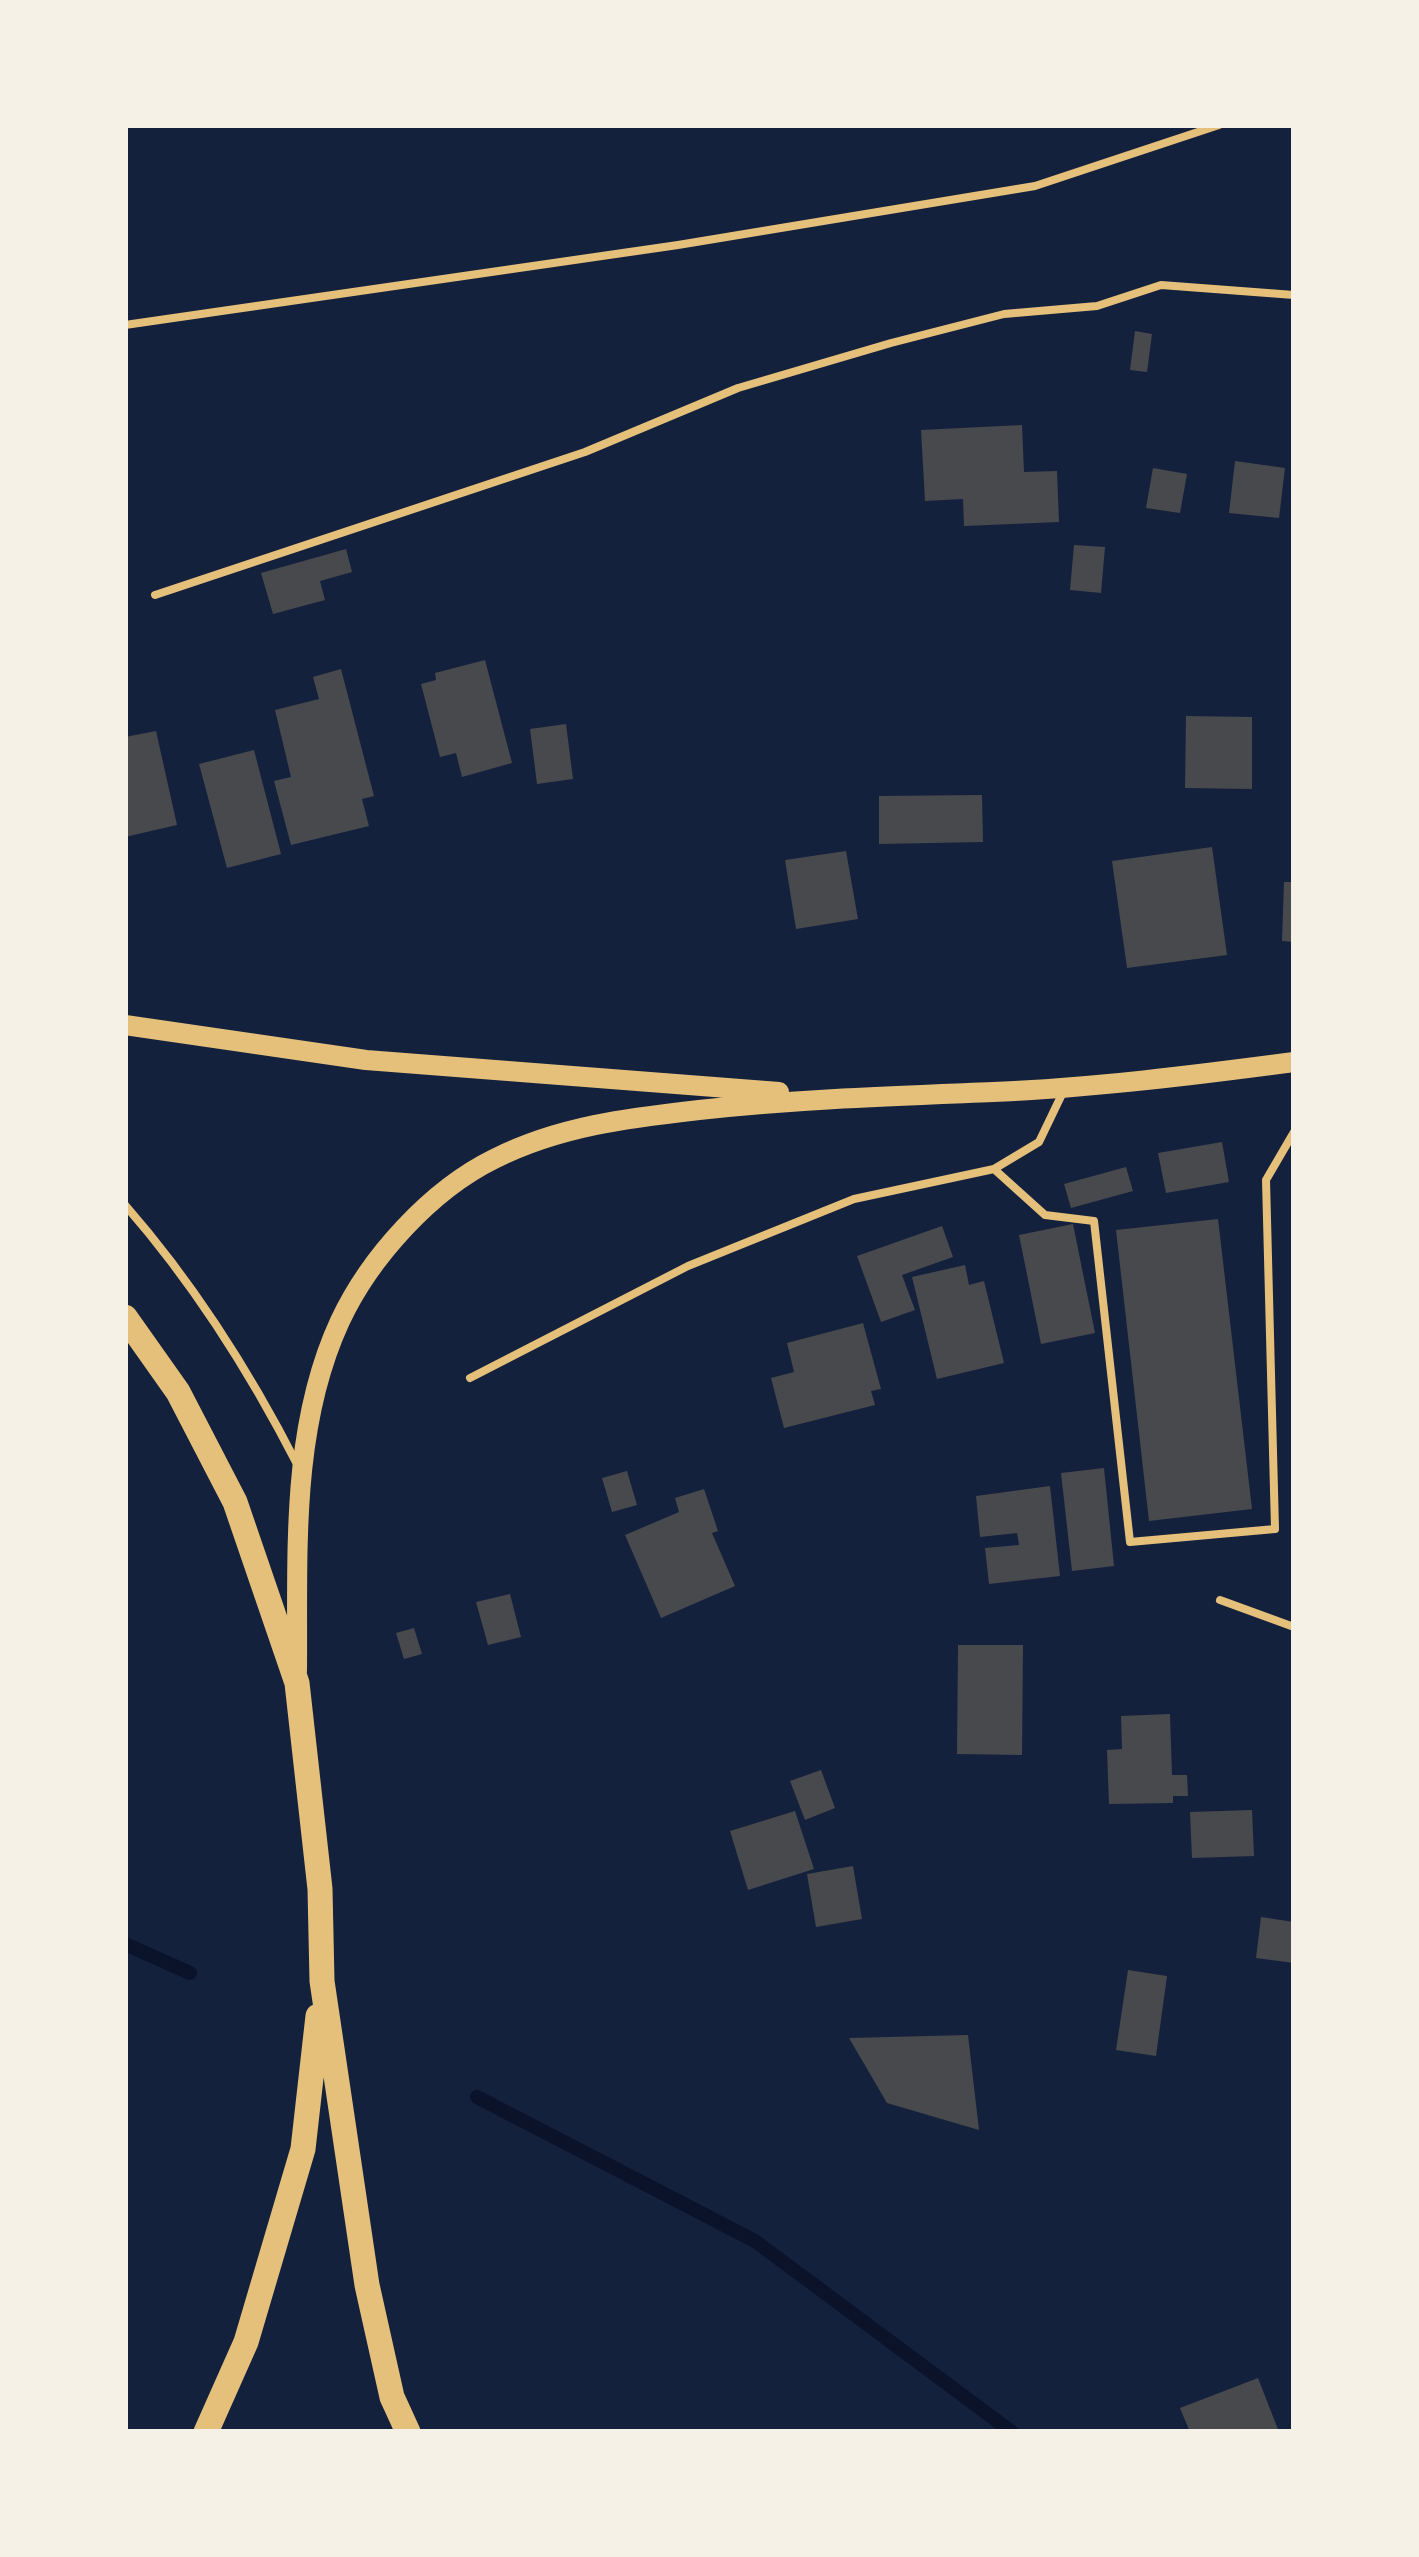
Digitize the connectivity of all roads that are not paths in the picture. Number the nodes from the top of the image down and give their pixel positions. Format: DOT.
graph roads {
  1 [pos="1220,125"];
  2 [pos="1294,295"];
  3 [pos="125,325"];
  4 [pos="155,596"];
  5 [pos="125,1025"];
  6 [pos="1294,1062"];
  7 [pos="1066,1086"];
  8 [pos="827,1096"];
  9 [pos="1294,1132"];
  10 [pos="994,1169"];
  11 [pos="125,1205"];
  12 [pos="125,1318"];
  13 [pos="470,1378"];
  14 [pos="300,1470"];
  15 [pos="1220,1600"];
  16 [pos="1294,1626"];
  17 [pos="297,1682"];
  18 [pos="322,1982"];
  19 [pos="206,2432"];
  20 [pos="408,2432"];
  1 -- 3 [label="lane"];
  2 -- 4 [label="lane"];
  5 -- 8 [label="main road"];
  6 -- 7 [label="main road"];
  7 -- 8 [label="main road"];
  7 -- 10 [label="lane"];
  8 -- 14 [label="main road"];
  9 -- 10 [label="lane"];
  10 -- 13 [label="lane"];
  11 -- 14 [label="lane"];
  12 -- 17 [label="main road"];
  14 -- 17 [label="main road"];
  15 -- 16 [label="lane"];
  17 -- 18 [label="main road"];
  18 -- 19 [label="main road"];
  18 -- 20 [label="main road"];
}
